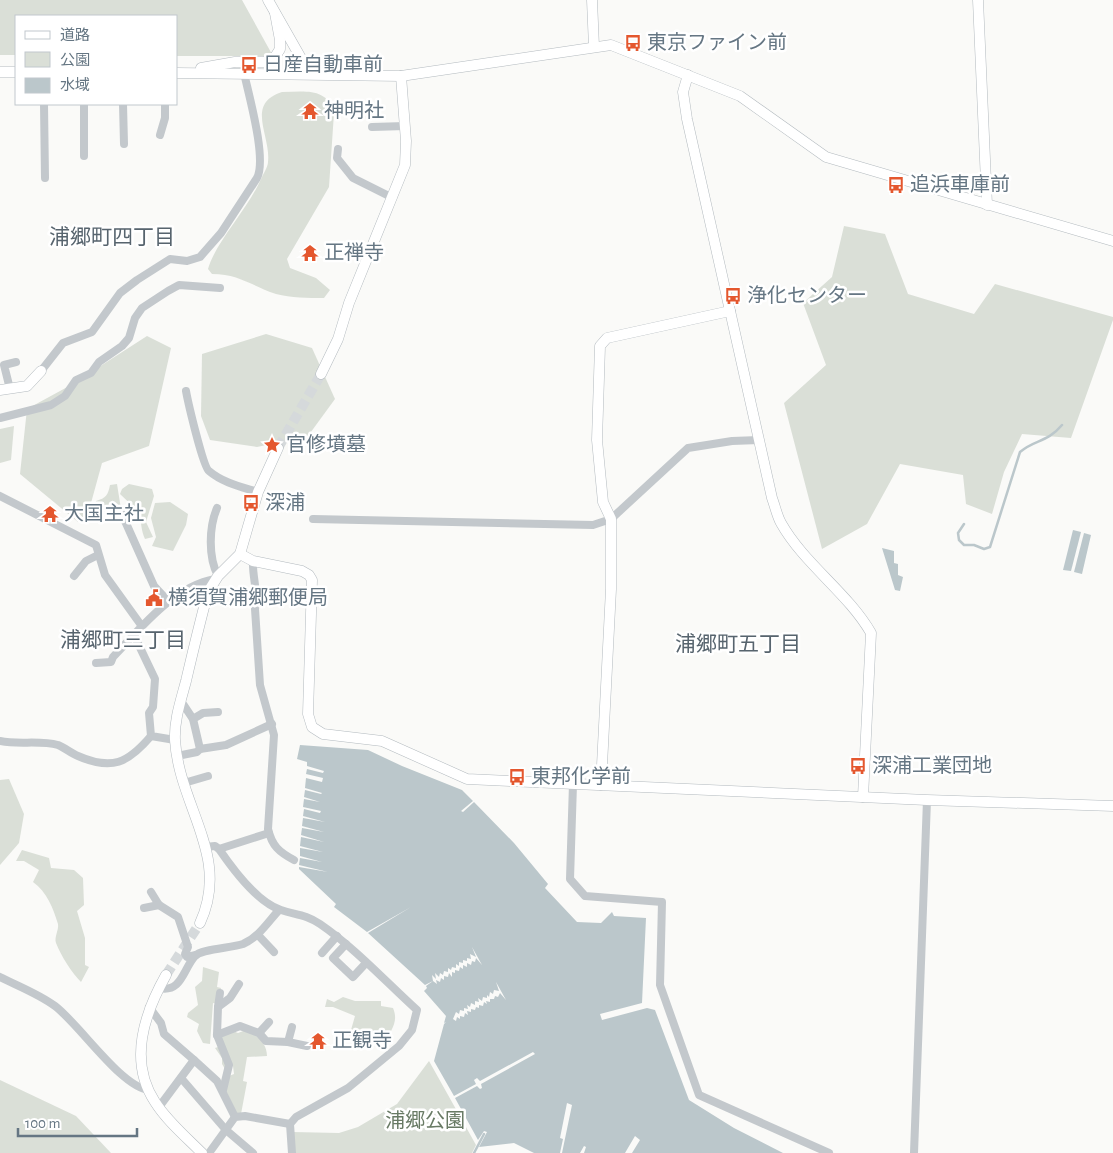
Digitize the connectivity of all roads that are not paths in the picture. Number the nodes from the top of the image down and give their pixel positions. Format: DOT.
graph roads {
  1 [pos="268,0"];
  2 [pos="592,0"];
  3 [pos="978,0"];
  4 [pos="275,12"];
  5 [pos="594,47"];
  6 [pos="0,72"];
  7 [pos="15,72"];
  8 [pos="178,73"];
  9 [pos="178,73"];
  10 [pos="244,73"];
  11 [pos="310,74"];
  12 [pos="688,75"];
  13 [pos="401,76"];
  14 [pos="44,105"];
  15 [pos="84,105"];
  16 [pos="123,105"];
  17 [pos="165,105"];
  18 [pos="405,126"];
  19 [pos="372,127"];
  20 [pos="160,135"];
  21 [pos="124,144"];
  22 [pos="338,149"];
  23 [pos="84,156"];
  24 [pos="45,178"];
  25 [pos="393,198"];
  26 [pos="987,205"];
  27 [pos="1113,241"];
  28 [pos="220,288"];
  29 [pos="730,311"];
  30 [pos="16,362"];
  31 [pos="41,371"];
  32 [pos="321,374"];
  33 [pos="5,390"];
  34 [pos="186,391"];
  35 [pos="0,418"];
  36 [pos="759,440"];
  37 [pos="278,448"];
  38 [pos="258,492"];
  39 [pos="0,496"];
  40 [pos="216,508"];
  41 [pos="121,512"];
  42 [pos="313,519"];
  43 [pos="611,519"];
  44 [pos="240,554"];
  45 [pos="98,555"];
  46 [pos="253,561"];
  47 [pos="74,576"];
  48 [pos="217,577"];
  49 [pos="169,602"];
  50 [pos="142,625"];
  51 [pos="134,636"];
  52 [pos="96,663"];
  53 [pos="181,701"];
  54 [pos="218,712"];
  55 [pos="194,719"];
  56 [pos="272,724"];
  57 [pos="151,736"];
  58 [pos="175,740"];
  59 [pos="0,741"];
  60 [pos="200,749"];
  61 [pos="177,756"];
  62 [pos="208,776"];
  63 [pos="184,783"];
  64 [pos="573,784"];
  65 [pos="601,785"];
  66 [pos="863,797"];
  67 [pos="927,800"];
  68 [pos="1113,806"];
  69 [pos="269,833"];
  70 [pos="205,847"];
  71 [pos="219,848"];
  72 [pos="294,860"];
  73 [pos="151,892"];
  74 [pos="159,905"];
  75 [pos="144,908"];
  76 [pos="279,910"];
  77 [pos="200,923"];
  78 [pos="258,935"];
  79 [pos="337,936"];
  80 [pos="346,944"];
  81 [pos="274,952"];
  82 [pos="322,952"];
  83 [pos="196,955"];
  84 [pos="366,963"];
  85 [pos="166,975"];
  86 [pos="0,977"];
  87 [pos="238,984"];
  88 [pos="158,988"];
  89 [pos="220,993"];
  90 [pos="149,1007"];
  91 [pos="218,1007"];
  92 [pos="270,1022"];
  93 [pos="292,1027"];
  94 [pos="259,1033"];
  95 [pos="217,1035"];
  96 [pos="288,1042"];
  97 [pos="307,1046"];
  98 [pos="194,1060"];
  99 [pos="181,1078"];
  100 [pos="149,1090"];
  101 [pos="223,1090"];
  102 [pos="159,1107"];
  103 [pos="235,1117"];
  104 [pos="290,1124"];
  105 [pos="226,1130"];
  106 [pos="202,1153"];
  107 [pos="209,1153"];
  108 [pos="253,1153"];
  109 [pos="292,1153"];
  110 [pos="829,1153"];
  111 [pos="914,1153"];
  1 -- 4 [label="street"];
  2 -- 5 [label="street"];
  3 -- 26 [label="street"];
  4 -- 8 [label="street"];
  4 -- 11 [label="street"];
  5 -- 12 [label="street"];
  5 -- 13 [label="street"];
  6 -- 7 [label="street"];
  9 -- 10 [label="street"];
  10 -- 11 [label="street"];
  10 -- 31 [label="street"];
  11 -- 13 [label="street"];
  12 -- 26 [label="street"];
  12 -- 29 [label="street"];
  13 -- 18 [label="street"];
  14 -- 24 [label="street"];
  15 -- 23 [label="street"];
  16 -- 21 [label="street"];
  17 -- 20 [label="street"];
  18 -- 19 [label="street"];
  18 -- 25 [label="street"];
  22 -- 25 [label="street"];
  25 -- 32 [label="street"];
  26 -- 27 [label="street"];
  28 -- 35 [label="street"];
  29 -- 36 [label="street"];
  29 -- 43 [label="street"];
  30 -- 33 [label="street"];
  31 -- 33 [label="street"];
  34 -- 38 [label="street"];
  36 -- 43 [label="street"];
  36 -- 66 [label="street"];
  37 -- 38 [label="street"];
  38 -- 44 [label="street"];
  39 -- 45 [label="street"];
  40 -- 48 [label="street"];
  41 -- 49 [label="street"];
  42 -- 43 [label="street"];
  43 -- 65 [label="street"];
  44 -- 46 [label="street"];
  44 -- 48 [label="street"];
  45 -- 47 [label="street"];
  45 -- 50 [label="street"];
  46 -- 56 [label="street"];
  46 -- 64 [label="street"];
  48 -- 49 [label="street"];
  48 -- 53 [label="street"];
  49 -- 50 [label="street"];
  50 -- 51 [label="street"];
  51 -- 52 [label="street"];
  51 -- 57 [label="street"];
  53 -- 55 [label="street"];
  53 -- 58 [label="street"];
  54 -- 55 [label="street"];
  55 -- 60 [label="street"];
  56 -- 60 [label="street"];
  56 -- 69 [label="street"];
  57 -- 58 [label="street"];
  57 -- 59 [label="street"];
  58 -- 61 [label="street"];
  60 -- 61 [label="street"];
  61 -- 63 [label="street"];
  62 -- 63 [label="street"];
  63 -- 70 [label="street"];
  64 -- 65 [label="street"];
  64 -- 110 [label="street"];
  65 -- 66 [label="street"];
  66 -- 67 [label="street"];
  67 -- 68 [label="street"];
  67 -- 111 [label="street"];
  69 -- 71 [label="street"];
  69 -- 72 [label="street"];
  70 -- 71 [label="street"];
  70 -- 77 [label="street"];
  71 -- 76 [label="street"];
  73 -- 74 [label="street"];
  74 -- 75 [label="street"];
  74 -- 83 [label="street"];
  76 -- 78 [label="street"];
  76 -- 79 [label="street"];
  78 -- 81 [label="street"];
  78 -- 83 [label="street"];
  79 -- 80 [label="street"];
  79 -- 82 [label="street"];
  80 -- 84 [label="street"];
  80 -- 84 [label="street"];
  83 -- 88 [label="street"];
  84 -- 104 [label="street"];
  85 -- 88 [label="street"];
  86 -- 100 [label="street"];
  87 -- 91 [label="street"];
  88 -- 90 [label="street"];
  89 -- 91 [label="street"];
  90 -- 98 [label="street"];
  90 -- 100 [label="street"];
  91 -- 95 [label="street"];
  92 -- 94 [label="street"];
  93 -- 96 [label="street"];
  94 -- 95 [label="street"];
  94 -- 96 [label="street"];
  95 -- 101 [label="street"];
  96 -- 97 [label="street"];
  98 -- 99 [label="street"];
  98 -- 101 [label="street"];
  99 -- 102 [label="street"];
  99 -- 105 [label="street"];
  100 -- 102 [label="street"];
  101 -- 103 [label="street"];
  102 -- 106 [label="street"];
  103 -- 104 [label="street"];
  103 -- 105 [label="street"];
  104 -- 109 [label="street"];
  105 -- 107 [label="street"];
  105 -- 108 [label="street"];
}
